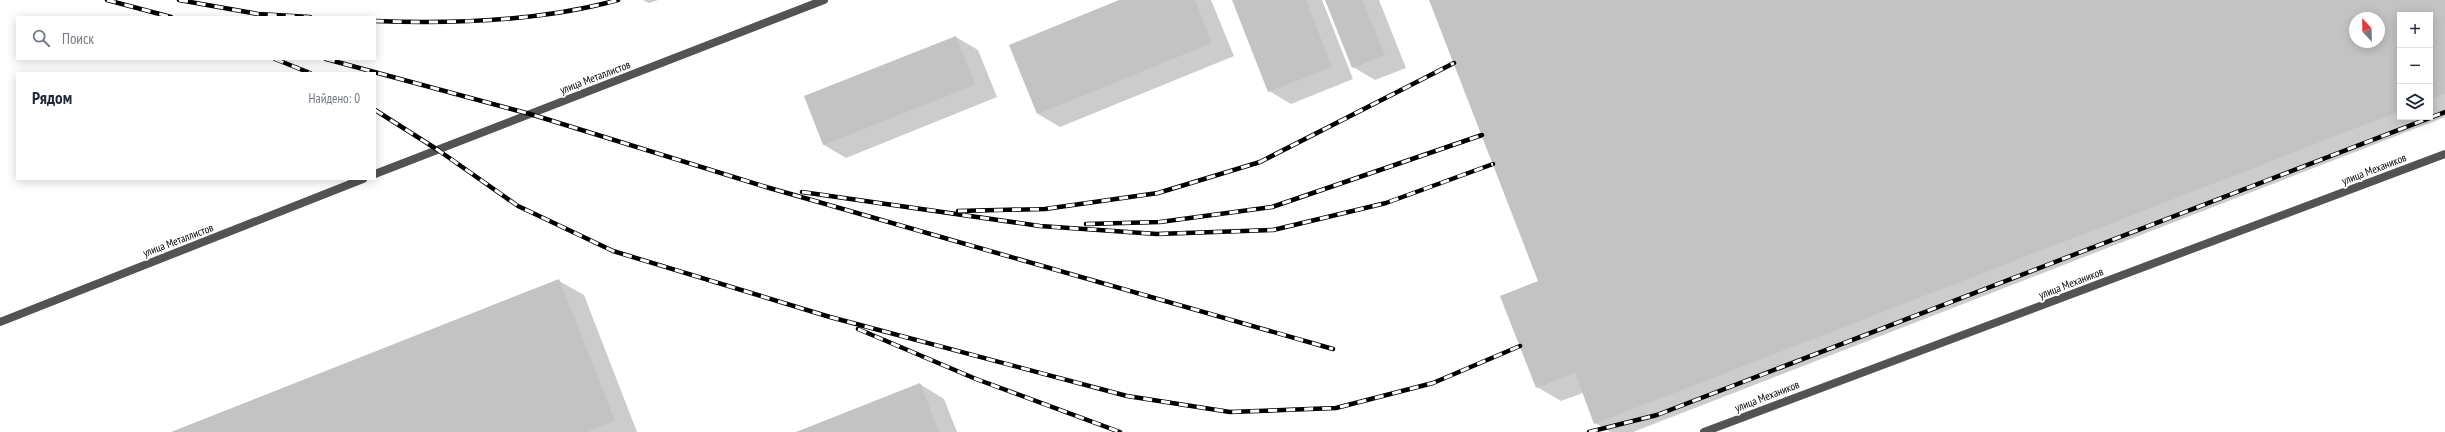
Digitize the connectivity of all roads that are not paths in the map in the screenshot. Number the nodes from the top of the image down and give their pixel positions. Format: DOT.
graph roads {
  1 [pos="824,0"];
  2 [pos="2445,154"];
  3 [pos="376,174"];
  4 [pos="360,180"];
  5 [pos="0,322"];
  6 [pos="1704,432"];
  1 -- 3 [label="street, улица Металлистов"];
  2 -- 6 [label="street, улица Механиков"];
  4 -- 5 [label="street, улица Металлистов"];
}
